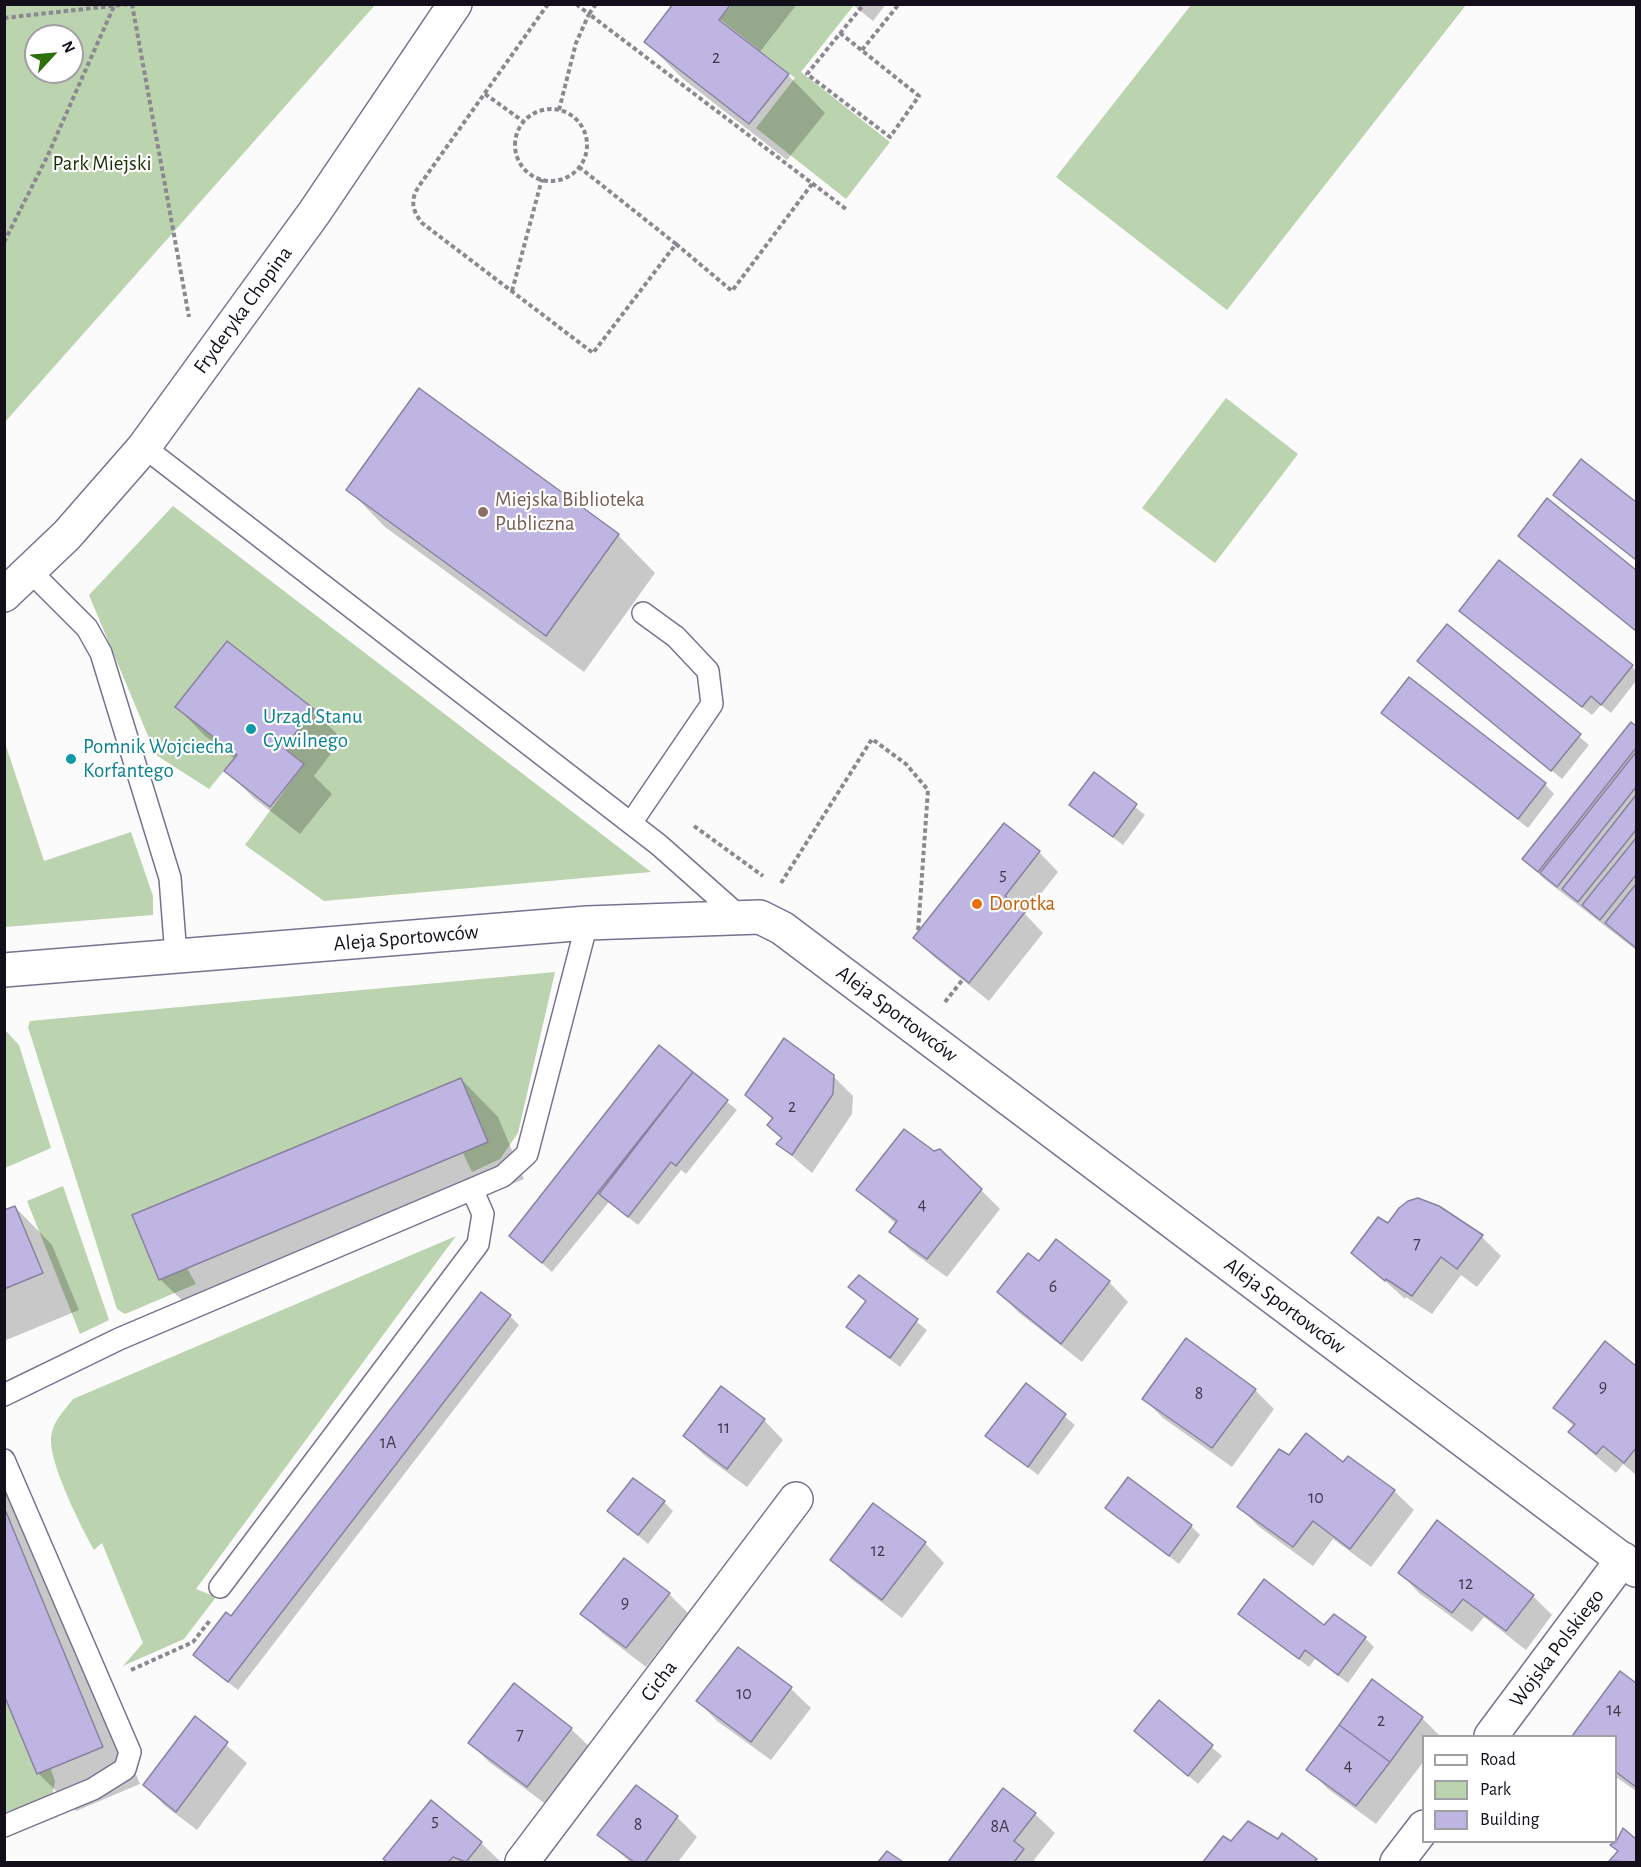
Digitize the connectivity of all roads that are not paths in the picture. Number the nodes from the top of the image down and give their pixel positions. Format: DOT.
graph roads {
  1 [pos="455,4"];
  2 [pos="144,447"];
  3 [pos="30,572"];
  4 [pos="4,595"];
  5 [pos="644,614"];
  6 [pos="632,823"];
  7 [pos="739,916"];
  8 [pos="587,923"];
  9 [pos="176,956"];
  10 [pos="4,970"];
  11 [pos="472,1189"];
  12 [pos="4,1395"];
  13 [pos="4,1460"];
  14 [pos="796,1499"];
  15 [pos="1630,1565"];
  16 [pos="220,1587"];
  17 [pos="1493,1735"];
  18 [pos="4,1826"];
  19 [pos="1422,1830"];
  20 [pos="522,1863"];
  21 [pos="1397,1863"];
  1 -- 2 [label="street, Fryderyka Chopina"];
  2 -- 3 [label="street, Fryderyka Chopina"];
  2 -- 6 [label="lane"];
  3 -- 4 [label="street, Fryderyka Chopina"];
  3 -- 9 [label="lane"];
  5 -- 6 [label="lane"];
  6 -- 7 [label="lane"];
  7 -- 8 [label="street, Aleja Sportowców"];
  7 -- 15 [label="street, Aleja Sportowców"];
  8 -- 9 [label="street, Aleja Sportowców"];
  8 -- 11 [label="lane"];
  9 -- 10 [label="street, Aleja Sportowców"];
  11 -- 12 [label="lane"];
  11 -- 16 [label="lane"];
  13 -- 18 [label="lane"];
  14 -- 20 [label="street, Cicha"];
  15 -- 17 [label="street, Wojska Polskiego"];
  19 -- 21 [label="street"];
}
